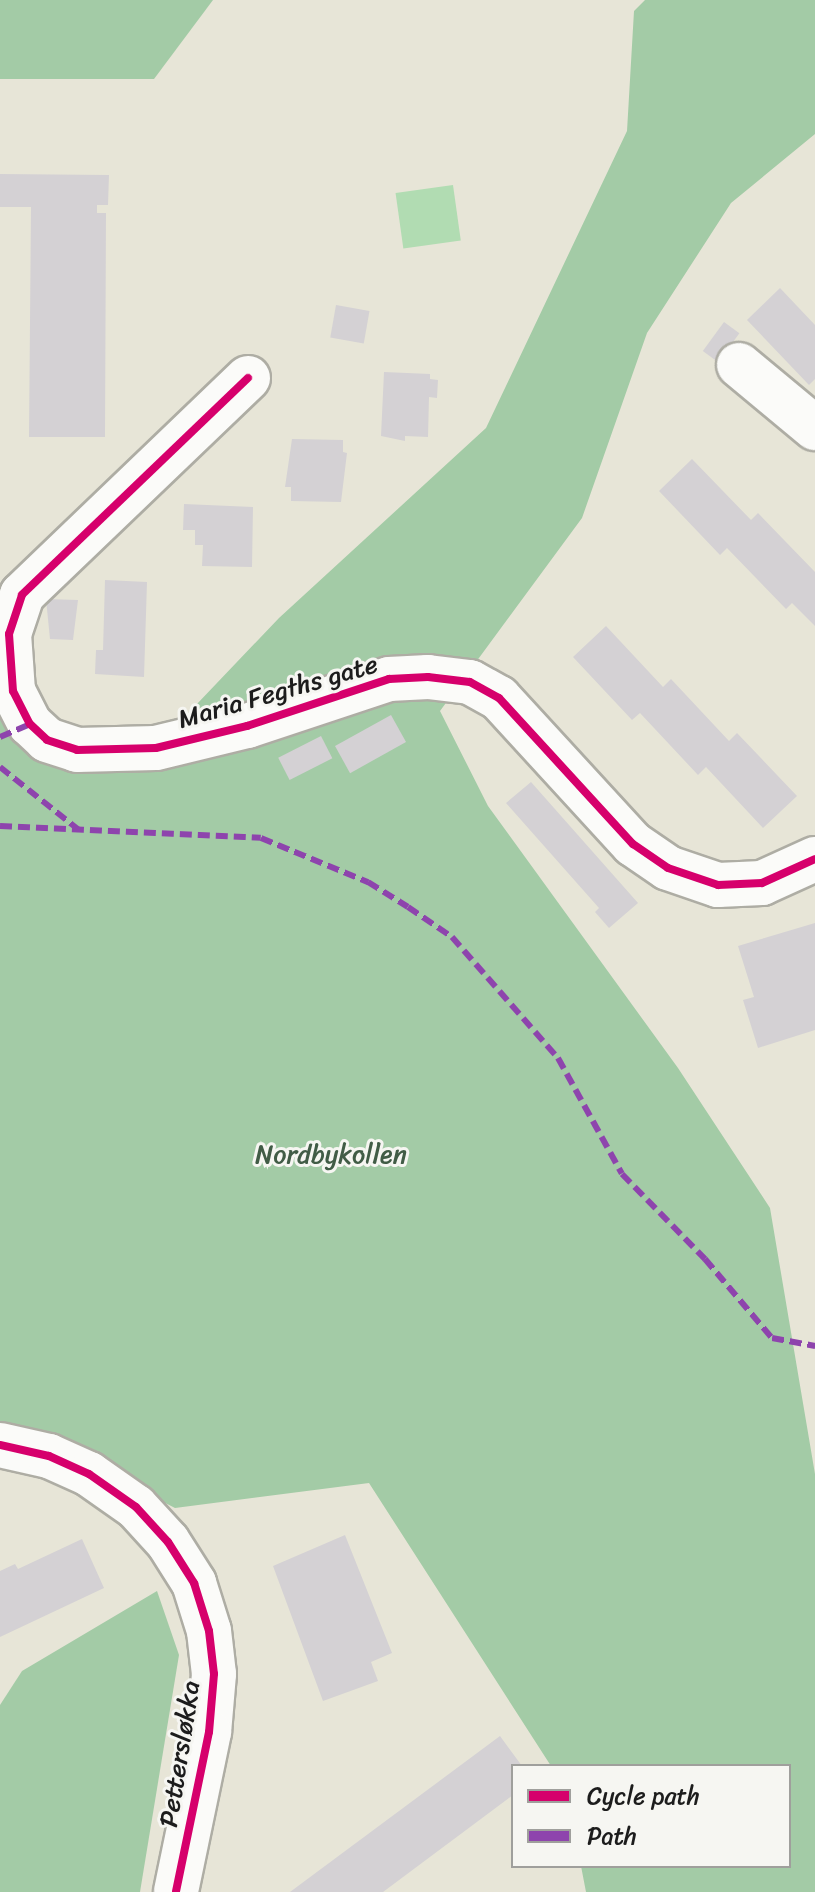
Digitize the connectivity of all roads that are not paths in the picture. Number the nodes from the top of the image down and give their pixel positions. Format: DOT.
graph roads {
  1 [pos="739,365"];
  2 [pos="248,378"];
  3 [pos="815,428"];
  4 [pos="815,859"];
  5 [pos="0,1445"];
  6 [pos="176,1892"];
  1 -- 3 [label="street"];
  2 -- 4 [label="street, Maria Fegths gate"];
  5 -- 6 [label="street, Pettersløkka"];
}
